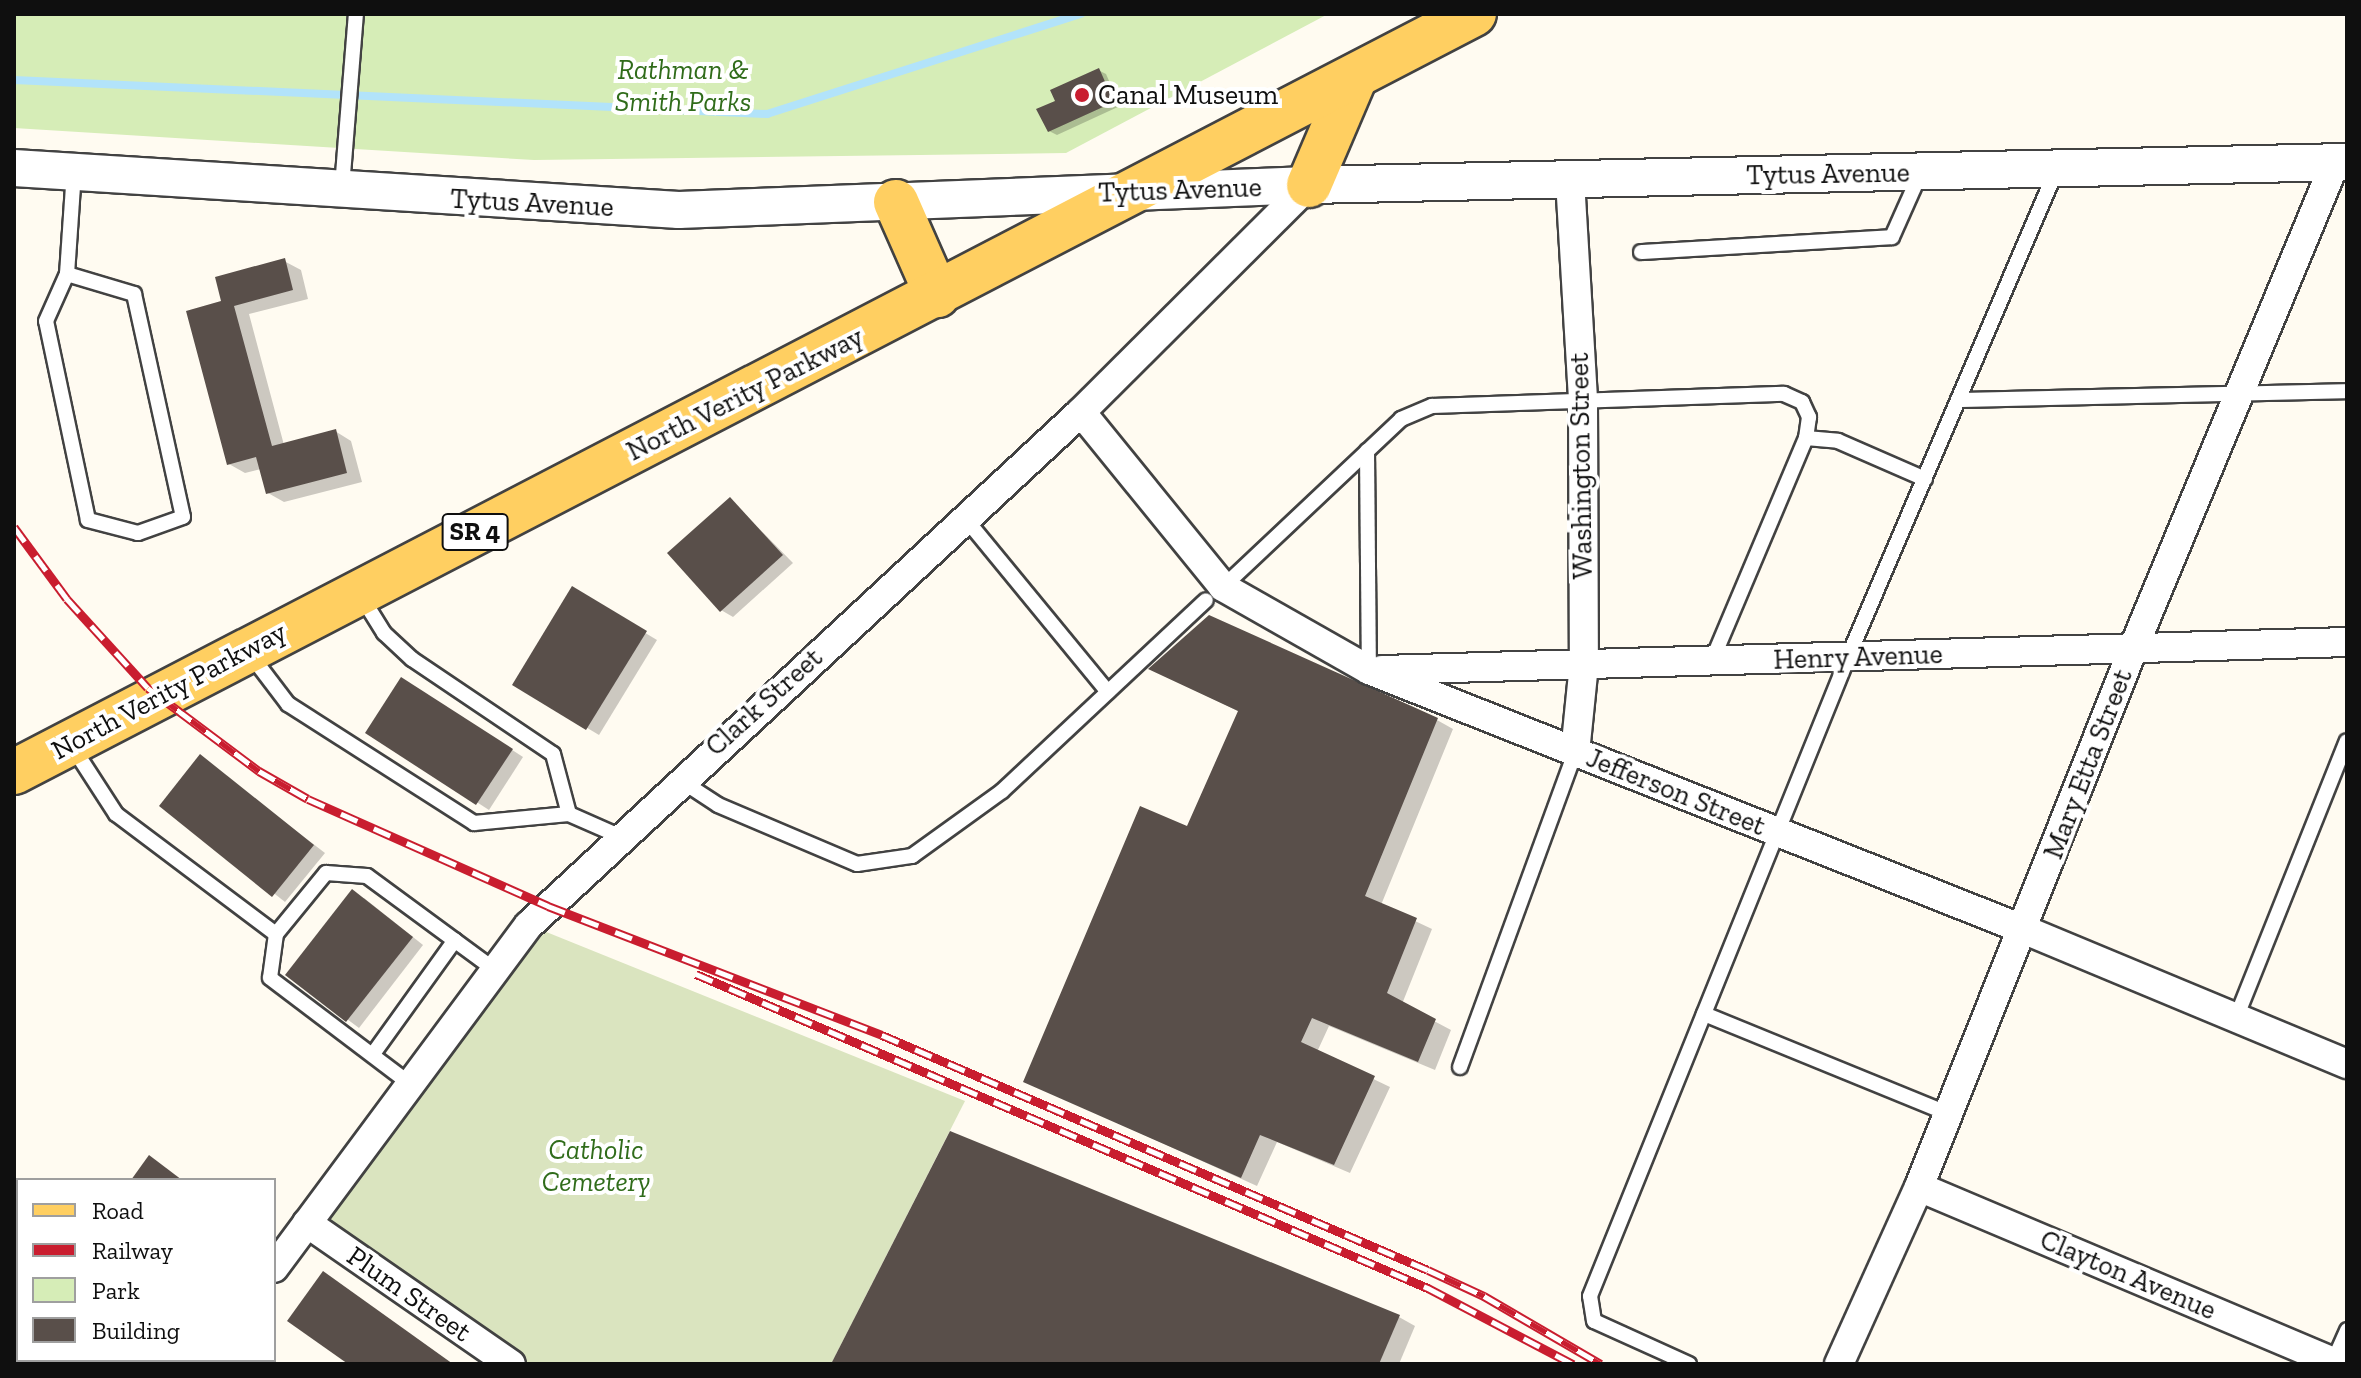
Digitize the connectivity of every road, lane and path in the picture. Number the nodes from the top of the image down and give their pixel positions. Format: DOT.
graph roads {
  1 [pos="356,14"];
  2 [pos="1474,14"];
  3 [pos="1355,77"];
  4 [pos="2341,162"];
  5 [pos="14,168"];
  6 [pos="2056,169"];
  7 [pos="75,172"];
  8 [pos="1921,172"];
  9 [pos="1570,180"];
  10 [pos="1309,185"];
  11 [pos="341,191"];
  12 [pos="1139,192"];
  13 [pos="896,202"];
  14 [pos="1641,252"];
  15 [pos="67,274"];
  16 [pos="937,295"];
  17 [pos="2238,390"];
  18 [pos="2347,391"];
  19 [pos="1958,400"];
  20 [pos="1583,402"];
  21 [pos="1081,412"];
  22 [pos="1806,438"];
  23 [pos="1367,451"];
  24 [pos="1925,479"];
  25 [pos="965,518"];
  26 [pos="359,592"];
  27 [pos="1214,594"];
  28 [pos="2347,642"];
  29 [pos="2133,649"];
  30 [pos="247,651"];
  31 [pos="1848,657"];
  32 [pos="1712,661"];
  33 [pos="1584,664"];
  34 [pos="1369,670"];
  35 [pos="1108,692"];
  36 [pos="2347,741"];
  37 [pos="70,744"];
  38 [pos="1575,752"];
  39 [pos="14,772"];
  40 [pos="679,780"];
  41 [pos="569,814"];
  42 [pos="1777,832"];
  43 [pos="619,836"];
  44 [pos="2025,930"];
  45 [pos="276,934"];
  46 [pos="455,940"];
  47 [pos="495,970"];
  48 [pos="1704,1014"];
  49 [pos="2236,1018"];
  50 [pos="373,1054"];
  51 [pos="2347,1064"];
  52 [pos="1460,1067"];
  53 [pos="410,1084"];
  54 [pos="1949,1114"];
  55 [pos="1919,1187"];
  56 [pos="307,1223"];
  57 [pos="276,1265"];
  58 [pos="2347,1330"];
  59 [pos="2335,1363"];
  60 [pos="511,1364"];
  61 [pos="1689,1364"];
  62 [pos="1839,1364"];
  1 -- 11 [label="lane"];
  2 -- 3 [label="main road, North Verity Parkway / SR 4"];
  3 -- 10 [label="main road"];
  3 -- 12 [label="main road, North Verity Parkway / SR 4"];
  4 -- 6 [label="street, Tytus Avenue"];
  4 -- 17 [label="street, Mary Etta Street"];
  5 -- 7 [label="street, Tytus Avenue"];
  6 -- 8 [label="street, Tytus Avenue"];
  6 -- 19 [label="lane"];
  7 -- 11 [label="street, Tytus Avenue"];
  7 -- 15 [label="lane"];
  8 -- 9 [label="street, Tytus Avenue"];
  8 -- 14 [label="lane"];
  9 -- 10 [label="street, Tytus Avenue"];
  9 -- 20 [label="street, Washington Street"];
  10 -- 12 [label="street, Tytus Avenue"];
  10 -- 21 [label="street, Clark Street"];
  11 -- 13 [label="street, Tytus Avenue"];
  12 -- 13 [label="street, Tytus Avenue"];
  12 -- 16 [label="main road, North Verity Parkway / SR 4"];
  13 -- 16 [label="main road"];
  15 -- 15 [label="lane"];
  16 -- 26 [label="main road, North Verity Parkway / SR 4"];
  17 -- 18 [label="lane"];
  17 -- 19 [label="lane"];
  17 -- 29 [label="street, Mary Etta Street"];
  19 -- 24 [label="lane"];
  20 -- 22 [label="lane"];
  20 -- 23 [label="lane"];
  20 -- 33 [label="street, Washington Street"];
  21 -- 25 [label="street, Clark Street"];
  21 -- 27 [label="street, Jefferson Street"];
  22 -- 24 [label="lane"];
  22 -- 32 [label="lane"];
  23 -- 27 [label="lane"];
  23 -- 34 [label="lane"];
  24 -- 31 [label="lane"];
  25 -- 35 [label="lane"];
  25 -- 40 [label="street, Clark Street"];
  26 -- 30 [label="main road, North Verity Parkway / SR 4"];
  26 -- 41 [label="lane"];
  27 -- 34 [label="street, Jefferson Street"];
  27 -- 35 [label="lane"];
  28 -- 29 [label="street, Henry Avenue"];
  29 -- 31 [label="street, Henry Avenue"];
  29 -- 44 [label="street, Mary Etta Street"];
  30 -- 37 [label="main road, North Verity Parkway / SR 4"];
  30 -- 41 [label="lane"];
  31 -- 32 [label="street, Henry Avenue"];
  31 -- 42 [label="lane"];
  32 -- 33 [label="street, Henry Avenue"];
  33 -- 34 [label="street, Henry Avenue"];
  33 -- 38 [label="street, Washington Street"];
  34 -- 38 [label="street, Jefferson Street"];
  35 -- 40 [label="lane"];
  36 -- 49 [label="lane"];
  37 -- 39 [label="main road, North Verity Parkway / SR 4"];
  37 -- 45 [label="lane"];
  38 -- 42 [label="street, Jefferson Street"];
  38 -- 52 [label="lane"];
  40 -- 43 [label="street, Clark Street"];
  41 -- 43 [label="lane"];
  42 -- 44 [label="street, Jefferson Street"];
  42 -- 48 [label="lane"];
  43 -- 47 [label="street, Clark Street"];
  44 -- 49 [label="street, Jefferson Street"];
  44 -- 54 [label="street, Mary Etta Street"];
  45 -- 46 [label="lane"];
  45 -- 50 [label="lane"];
  46 -- 47 [label="lane"];
  46 -- 50 [label="lane"];
  47 -- 53 [label="street, Clark Street"];
  48 -- 54 [label="lane"];
  48 -- 61 [label="lane"];
  49 -- 51 [label="street, Jefferson Street"];
  50 -- 53 [label="lane"];
  53 -- 56 [label="street, Clark Street"];
  54 -- 55 [label="street, Mary Etta Street"];
  55 -- 59 [label="street, Clayton Avenue"];
  55 -- 62 [label="street, Mary Etta Street"];
  56 -- 57 [label="street, Clark Street"];
  56 -- 60 [label="street, Plum Street"];
  58 -- 59 [label="lane"];
}
